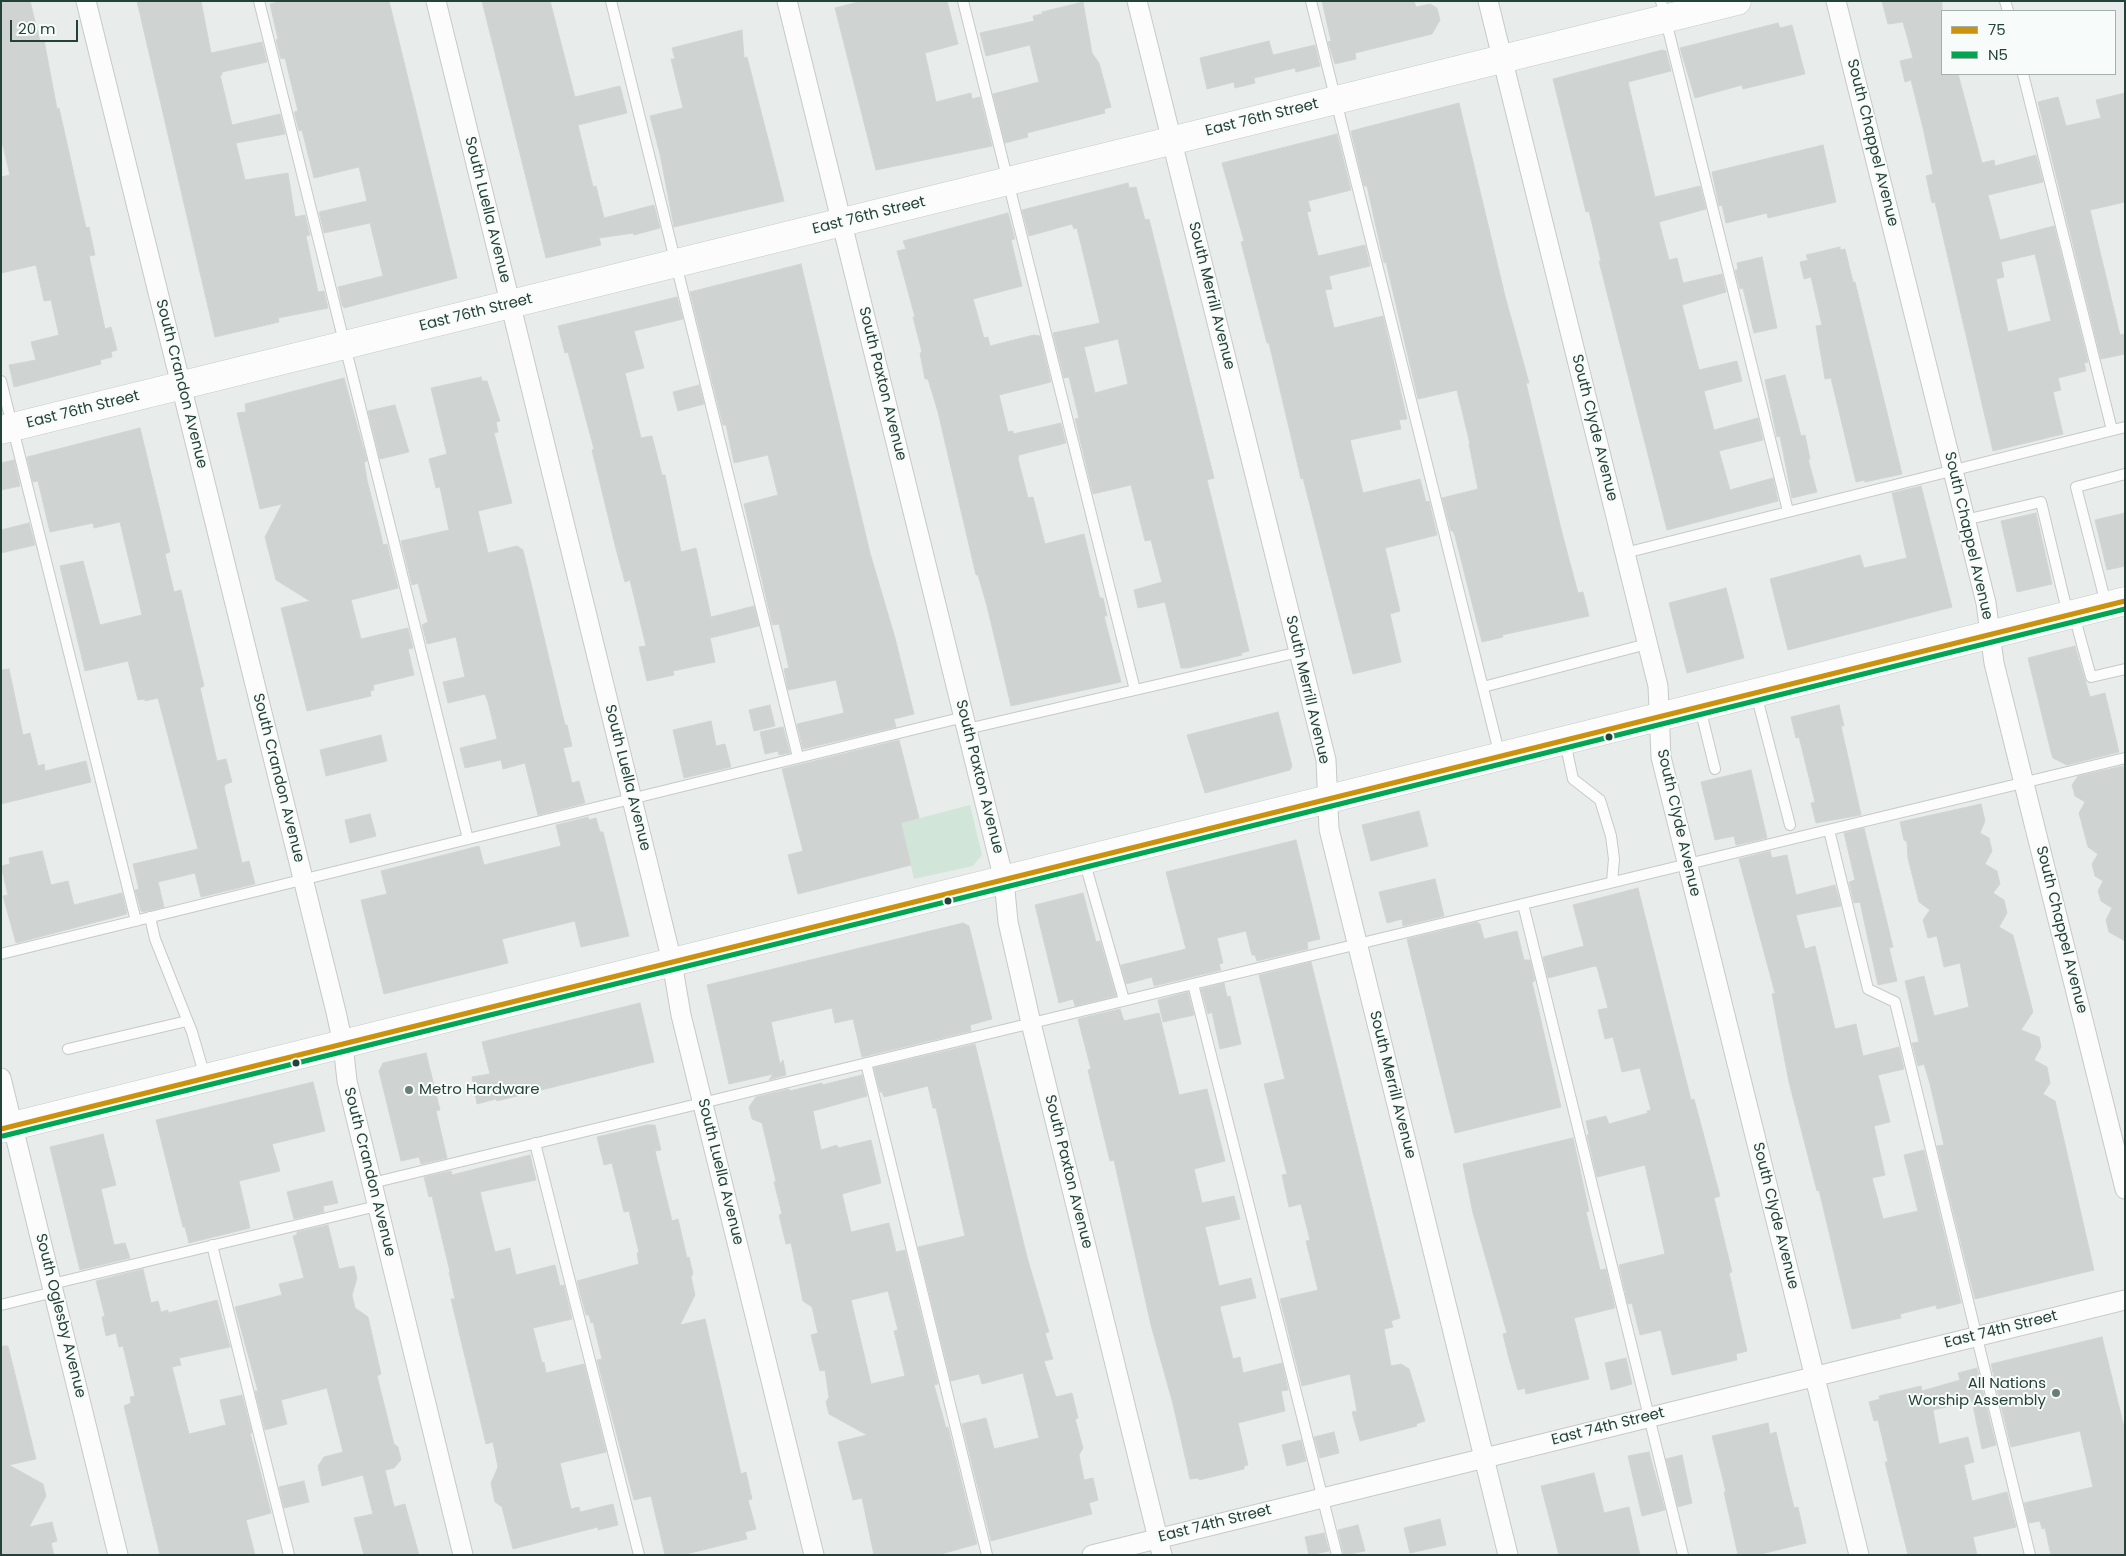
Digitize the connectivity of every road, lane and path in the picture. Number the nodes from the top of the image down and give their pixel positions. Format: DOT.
graph roads {
  1 [pos="86,1"];
  2 [pos="260,1"];
  3 [pos="436,1"];
  4 [pos="611,1"];
  5 [pos="787,1"];
  6 [pos="963,1"];
  7 [pos="1137,1"];
  8 [pos="1311,1"];
  9 [pos="1488,1"];
  10 [pos="1737,1"];
  11 [pos="1836,1"];
  12 [pos="1663,10"];
  13 [pos="1502,59"];
  14 [pos="2024,75"];
  15 [pos="1336,100"];
  16 [pos="1172,141"];
  17 [pos="1008,182"];
  18 [pos="842,223"];
  19 [pos="676,264"];
  20 [pos="510,304"];
  21 [pos="345,345"];
  22 [pos="1,381"];
  23 [pos="181,386"];
  24 [pos="2125,426"];
  25 [pos="7,429"];
  26 [pos="2112,430"];
  27 [pos="1953,470"];
  28 [pos="2125,474"];
  29 [pos="1788,511"];
  30 [pos="1965,520"];
  31 [pos="1625,553"];
  32 [pos="2115,604"];
  33 [pos="2071,615"];
  34 [pos="1990,635"];
  35 [pos="1648,644"];
  36 [pos="1299,652"];
  37 [pos="2125,669"];
  38 [pos="1483,686"];
  39 [pos="1135,690"];
  40 [pos="1756,693"];
  41 [pos="1699,707"];
  42 [pos="1659,717"];
  43 [pos="965,723"];
  44 [pos="1564,741"];
  45 [pos="798,757"];
  46 [pos="1500,757"];
  47 [pos="2125,758"];
  48 [pos="1715,769"];
  49 [pos="2025,782"];
  50 [pos="632,798"];
  51 [pos="1328,799"];
  52 [pos="1790,825"];
  53 [pos="1829,830"];
  54 [pos="468,839"];
  55 [pos="1084,860"];
  56 [pos="1687,864"];
  57 [pos="303,880"];
  58 [pos="1004,880"];
  59 [pos="1612,882"];
  60 [pos="1523,904"];
  61 [pos="150,917"];
  62 [pos="136,921"];
  63 [pos="1358,944"];
  64 [pos="1,954"];
  65 [pos="672,962"];
  66 [pos="1193,984"];
  67 [pos="1124,1000"];
  68 [pos="187,1021"];
  69 [pos="1031,1023"];
  70 [pos="343,1044"];
  71 [pos="68,1049"];
  72 [pos="866,1063"];
  73 [pos="1,1078"];
  74 [pos="206,1078"];
  75 [pos="703,1103"];
  76 [pos="7,1127"];
  77 [pos="535,1143"];
  78 [pos="372,1183"];
  79 [pos="2125,1189"];
  80 [pos="377,1206"];
  81 [pos="212,1245"];
  82 [pos="53,1288"];
  83 [pos="2125,1300"];
  84 [pos="1,1305"];
  85 [pos="1977,1336"];
  86 [pos="1815,1376"];
  87 [pos="1650,1417"];
  88 [pos="1484,1458"];
  89 [pos="1323,1498"];
  90 [pos="1160,1546"];
  91 [pos="118,1555"];
  92 [pos="289,1555"];
  93 [pos="463,1555"];
  94 [pos="639,1555"];
  95 [pos="814,1555"];
  96 [pos="987,1555"];
  97 [pos="1092,1555"];
  98 [pos="1337,1555"];
  99 [pos="1508,1555"];
  100 [pos="1683,1555"];
  101 [pos="1859,1555"];
  102 [pos="2030,1555"];
  1 -- 23 [label="street, South Crandon Avenue"];
  2 -- 21 [label="lane"];
  3 -- 20 [label="street, South Luella Avenue"];
  4 -- 19 [label="lane"];
  5 -- 18 [label="street, South Paxton Avenue"];
  6 -- 17 [label="lane"];
  7 -- 16 [label="street, South Merrill Avenue"];
  8 -- 15 [label="lane"];
  9 -- 13 [label="street, South Clyde Avenue"];
  10 -- 12 [label="main road, East 76th Street"];
  11 -- 27 [label="street, South Chappel Avenue"];
  12 -- 13 [label="main road, East 76th Street"];
  12 -- 29 [label="lane"];
  13 -- 15 [label="main road, East 76th Street"];
  13 -- 31 [label="street, South Clyde Avenue"];
  14 -- 26 [label="lane"];
  15 -- 16 [label="main road, East 76th Street"];
  15 -- 38 [label="lane"];
  16 -- 17 [label="main road, East 76th Street"];
  16 -- 36 [label="street, South Merrill Avenue"];
  17 -- 18 [label="main road, East 76th Street"];
  17 -- 39 [label="lane"];
  18 -- 19 [label="main road, East 76th Street"];
  18 -- 43 [label="street, South Paxton Avenue"];
  19 -- 20 [label="main road, East 76th Street"];
  19 -- 45 [label="lane"];
  20 -- 21 [label="main road, East 76th Street"];
  20 -- 50 [label="street, South Luella Avenue"];
  21 -- 23 [label="main road, East 76th Street"];
  21 -- 54 [label="lane"];
  22 -- 25 [label="lane"];
  23 -- 25 [label="main road, East 76th Street"];
  23 -- 57 [label="street, South Crandon Avenue"];
  24 -- 26 [label="lane"];
  25 -- 62 [label="lane"];
  26 -- 27 [label="lane"];
  27 -- 29 [label="lane"];
  27 -- 30 [label="street, South Chappel Avenue"];
  28 -- 32 [label="lane"];
  29 -- 31 [label="lane"];
  30 -- 33 [label="lane"];
  30 -- 34 [label="street, South Chappel Avenue"];
  31 -- 35 [label="street, South Clyde Avenue"];
  32 -- 33 [label="main road"];
  33 -- 34 [label="main road"];
  33 -- 37 [label="lane"];
  34 -- 40 [label="main road"];
  34 -- 49 [label="street, South Chappel Avenue"];
  35 -- 38 [label="lane"];
  35 -- 42 [label="street, South Clyde Avenue"];
  36 -- 39 [label="lane"];
  36 -- 51 [label="street, South Merrill Avenue"];
  38 -- 46 [label="lane"];
  39 -- 43 [label="lane"];
  40 -- 41 [label="main road"];
  40 -- 52 [label="lane"];
  41 -- 42 [label="main road"];
  41 -- 48 [label="lane"];
  42 -- 44 [label="main road"];
  42 -- 56 [label="street, South Clyde Avenue"];
  43 -- 45 [label="lane"];
  43 -- 58 [label="street, South Paxton Avenue"];
  44 -- 46 [label="main road"];
  44 -- 59 [label="lane"];
  45 -- 50 [label="lane"];
  46 -- 51 [label="main road"];
  47 -- 49 [label="lane"];
  49 -- 53 [label="lane"];
  49 -- 79 [label="street, South Chappel Avenue"];
  50 -- 54 [label="lane"];
  50 -- 65 [label="street, South Luella Avenue"];
  51 -- 55 [label="main road"];
  51 -- 63 [label="street, South Merrill Avenue"];
  53 -- 56 [label="lane"];
  53 -- 85 [label="lane"];
  54 -- 57 [label="lane"];
  55 -- 58 [label="main road"];
  55 -- 67 [label="lane"];
  56 -- 59 [label="lane"];
  56 -- 86 [label="street, South Clyde Avenue"];
  57 -- 61 [label="lane"];
  57 -- 70 [label="street, South Crandon Avenue"];
  58 -- 65 [label="main road"];
  58 -- 69 [label="street, South Paxton Avenue"];
  59 -- 60 [label="lane"];
  60 -- 63 [label="lane"];
  60 -- 87 [label="lane"];
  61 -- 62 [label="lane"];
  61 -- 68 [label="lane"];
  62 -- 64 [label="lane"];
  63 -- 66 [label="lane"];
  63 -- 88 [label="street, South Merrill Avenue"];
  65 -- 70 [label="main road"];
  65 -- 75 [label="street, South Luella Avenue"];
  66 -- 67 [label="lane"];
  66 -- 89 [label="lane"];
  67 -- 69 [label="lane"];
  68 -- 71 [label="lane"];
  68 -- 74 [label="lane"];
  69 -- 72 [label="lane"];
  69 -- 90 [label="street, South Paxton Avenue"];
  70 -- 74 [label="main road"];
  70 -- 78 [label="street, South Crandon Avenue"];
  72 -- 75 [label="lane"];
  72 -- 96 [label="lane"];
  73 -- 76 [label="street, South Oglesby Avenue"];
  74 -- 76 [label="main road"];
  75 -- 77 [label="lane"];
  75 -- 95 [label="street, South Luella Avenue"];
  76 -- 82 [label="street, South Oglesby Avenue"];
  77 -- 78 [label="lane"];
  77 -- 94 [label="lane"];
  78 -- 80 [label="street, South Crandon Avenue"];
  80 -- 81 [label="lane"];
  80 -- 93 [label="street, South Crandon Avenue"];
  81 -- 82 [label="lane"];
  81 -- 92 [label="lane"];
  82 -- 84 [label="lane"];
  82 -- 91 [label="street, South Oglesby Avenue"];
  83 -- 85 [label="street, East 74th Street"];
  85 -- 86 [label="street, East 74th Street"];
  85 -- 102 [label="lane"];
  86 -- 87 [label="street, East 74th Street"];
  86 -- 101 [label="street, South Clyde Avenue"];
  87 -- 88 [label="street, East 74th Street"];
  87 -- 100 [label="lane"];
  88 -- 89 [label="street, East 74th Street"];
  88 -- 99 [label="street, South Merrill Avenue"];
  89 -- 90 [label="street, East 74th Street"];
  89 -- 98 [label="lane"];
  90 -- 97 [label="street, East 74th Street"];
}
